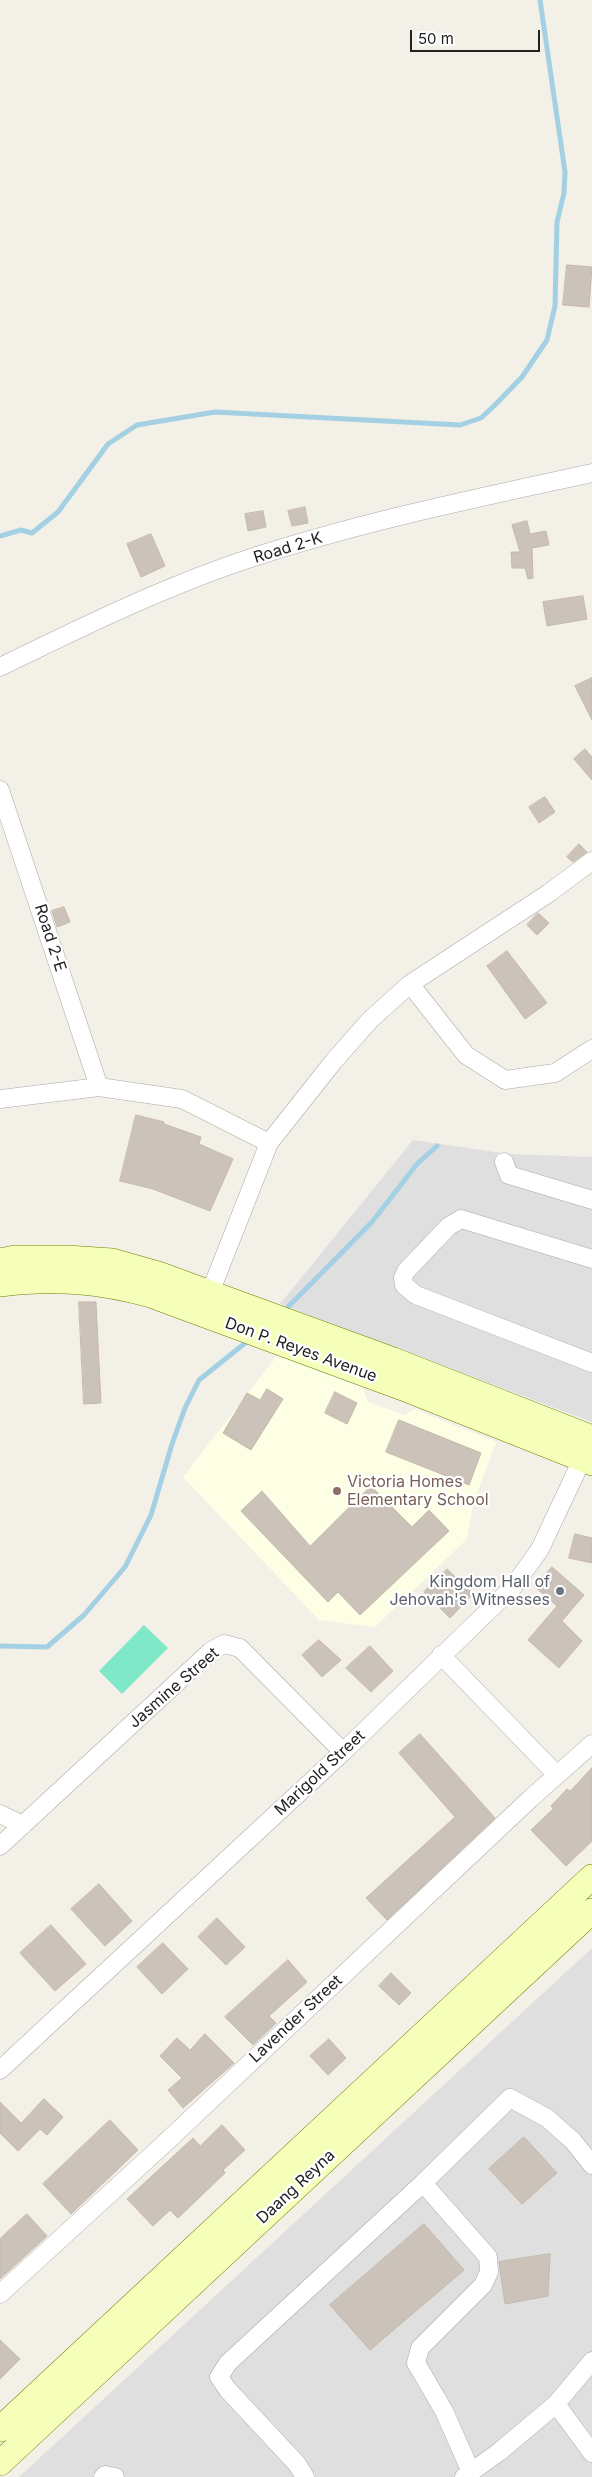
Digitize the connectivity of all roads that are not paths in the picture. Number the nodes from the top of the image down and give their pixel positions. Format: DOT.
graph roads {
  1 [pos="592,473"];
  2 [pos="0,667"];
  3 [pos="0,790"];
  4 [pos="592,861"];
  5 [pos="410,984"];
  6 [pos="592,1049"];
  7 [pos="99,1087"];
  8 [pos="0,1098"];
  9 [pos="269,1143"];
  10 [pos="504,1162"];
  11 [pos="592,1200"];
  12 [pos="592,1259"];
  13 [pos="0,1261"];
  14 [pos="0,1284"];
  15 [pos="206,1304"];
  16 [pos="592,1363"];
  17 [pos="590,1450"];
  18 [pos="441,1655"];
  19 [pos="592,1744"];
  20 [pos="343,1752"];
  21 [pos="556,1774"];
  22 [pos="0,1814"];
  23 [pos="23,1824"];
  24 [pos="0,1846"];
  25 [pos="592,1877"];
  26 [pos="592,1911"];
  27 [pos="0,2070"];
  28 [pos="592,2165"];
  29 [pos="423,2183"];
  30 [pos="0,2294"];
  31 [pos="592,2361"];
  32 [pos="556,2404"];
  33 [pos="0,2429"];
  34 [pos="592,2453"];
  35 [pos="0,2463"];
  36 [pos="467,2474"];
  37 [pos="103,2477"];
  38 [pos="115,2477"];
  39 [pos="305,2477"];
  1 -- 2 [label="street, Road 2-K"];
  3 -- 7 [label="street, Road 2-E"];
  4 -- 5 [label="street"];
  5 -- 6 [label="street"];
  5 -- 9 [label="street"];
  7 -- 8 [label="street"];
  7 -- 9 [label="street"];
  9 -- 15 [label="street"];
  10 -- 11 [label="street"];
  12 -- 16 [label="street"];
  13 -- 15 [label="main road, Don P. Reyes Avenue"];
  14 -- 15 [label="main road, Don P. Reyes Avenue"];
  15 -- 17 [label="main road, Don P. Reyes Avenue"];
  17 -- 18 [label="street, Marigold Street"];
  18 -- 20 [label="street, Marigold Street"];
  18 -- 21 [label="street"];
  19 -- 21 [label="street, Lavender Street"];
  20 -- 23 [label="street, Jasmine Street"];
  20 -- 27 [label="street, Marigold Street"];
  21 -- 30 [label="street, Lavender Street"];
  22 -- 23 [label="street"];
  23 -- 24 [label="street"];
  25 -- 33 [label="main road, Daang Reyna"];
  26 -- 35 [label="main road, Daang Reyna"];
  28 -- 29 [label="street"];
  29 -- 36 [label="street"];
  29 -- 39 [label="street"];
  31 -- 32 [label="street"];
  32 -- 34 [label="street"];
  32 -- 36 [label="street"];
  37 -- 38 [label="street"];
}
